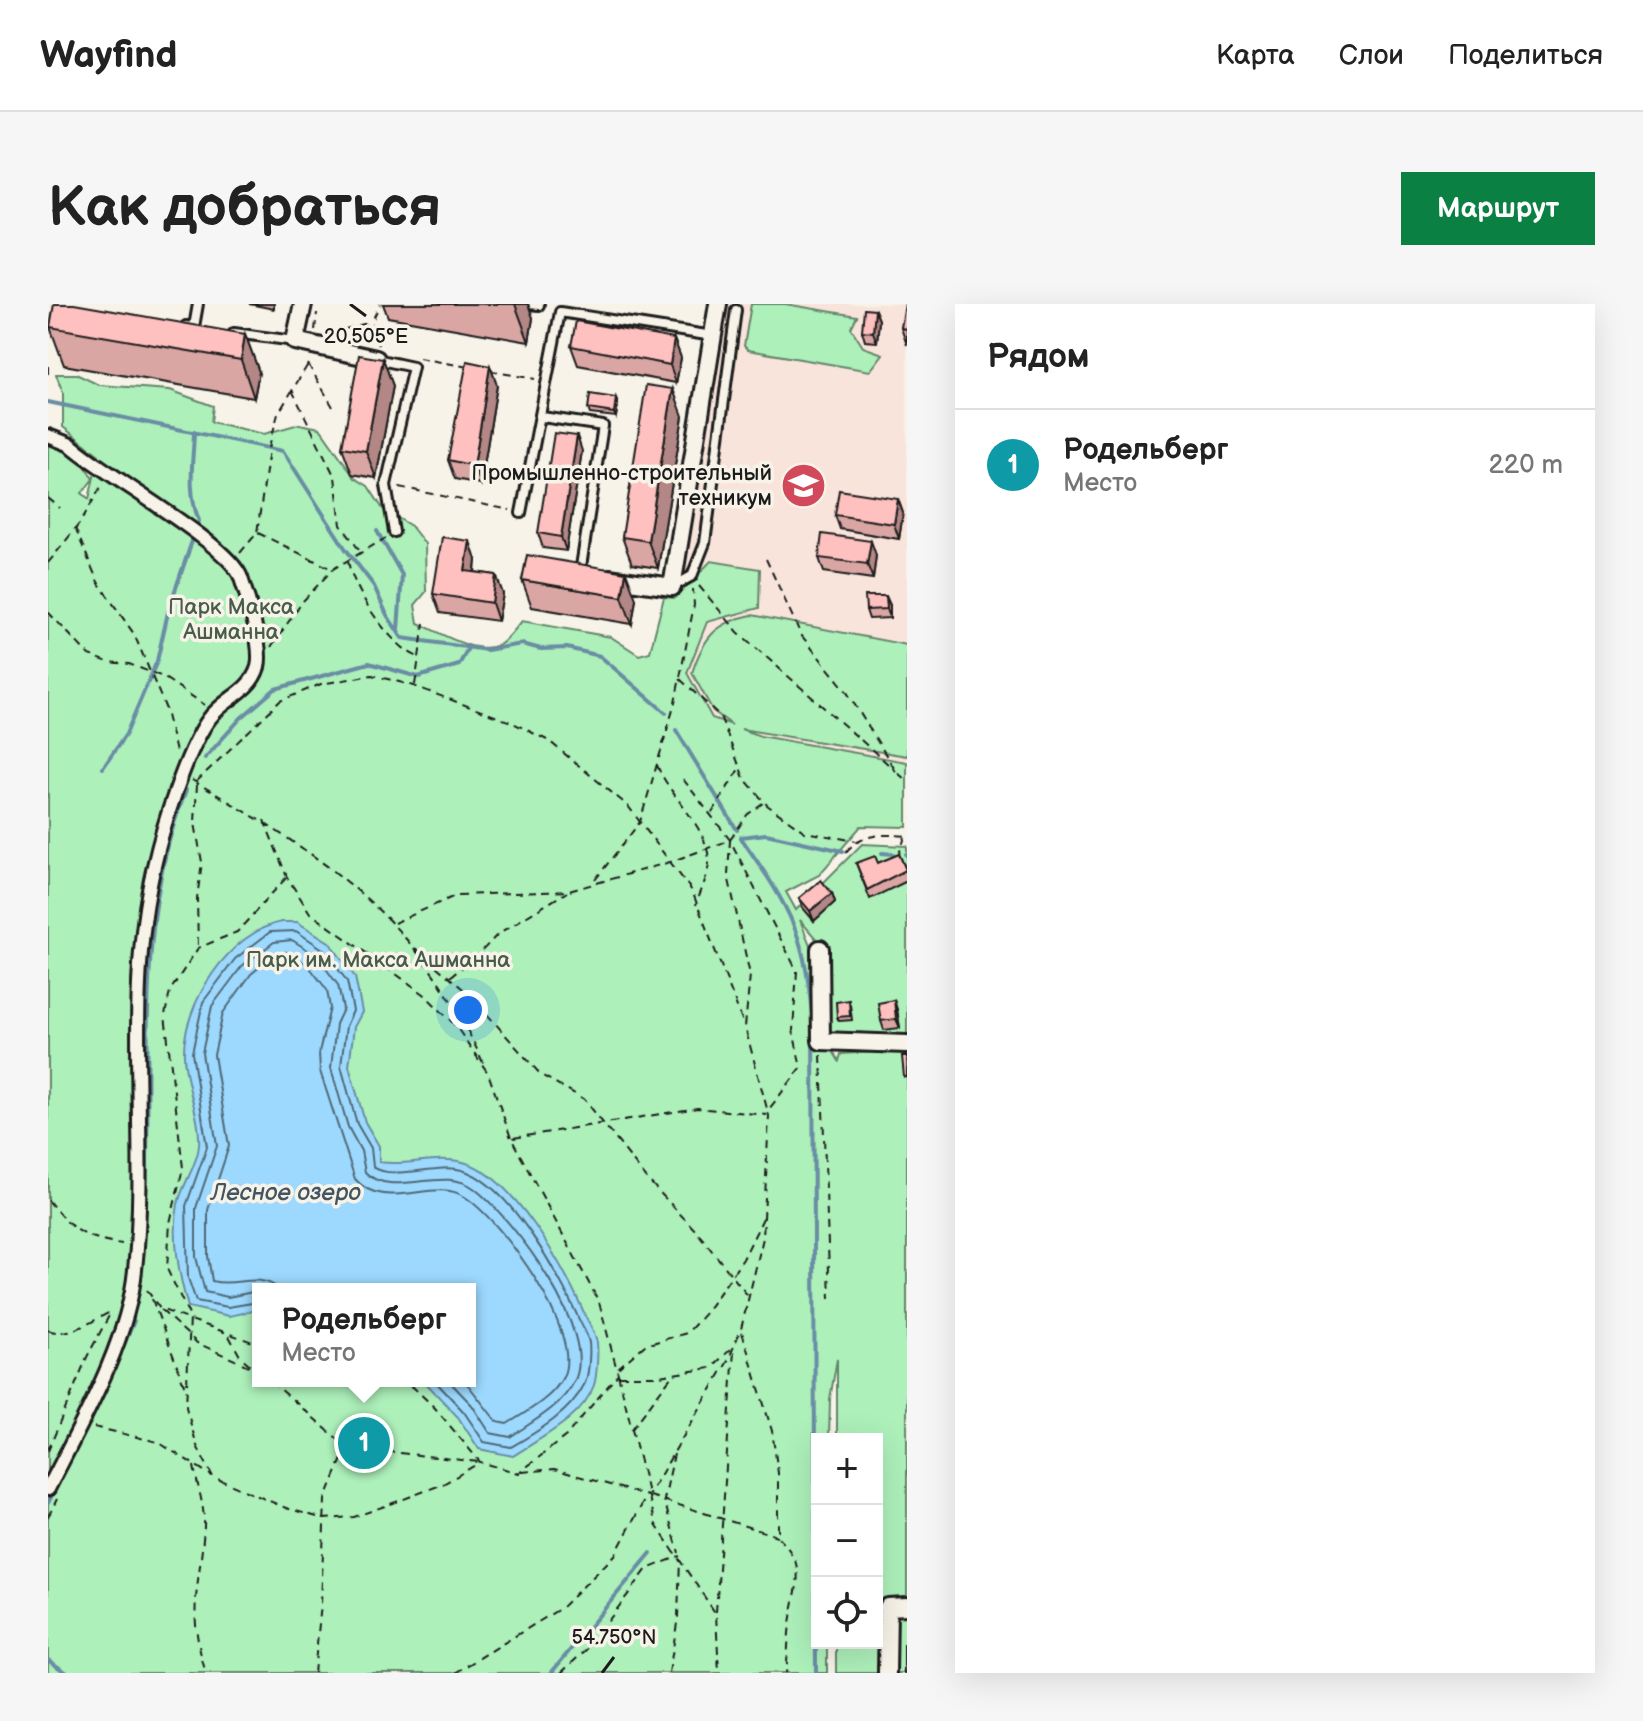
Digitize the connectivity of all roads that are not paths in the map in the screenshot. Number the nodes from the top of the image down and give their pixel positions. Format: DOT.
graph roads {
  1 [pos="198,304"];
  2 [pos="303,304"];
  3 [pos="528,304"];
  4 [pos="718,304"];
  5 [pos="539,305"];
  6 [pos="736,310"];
  7 [pos="180,325"];
  8 [pos="194,327"];
  9 [pos="208,329"];
  10 [pos="223,331"];
  11 [pos="713,336"];
  12 [pos="295,341"];
  13 [pos="378,355"];
  14 [pos="542,417"];
  15 [pos="48,436"];
  16 [pos="521,513"];
  17 [pos="394,532"];
  18 [pos="573,572"];
  19 [pos="672,587"];
  20 [pos="820,949"];
  21 [pos="907,1044"];
  22 [pos="48,1489"];
  23 [pos="907,1606"];
  24 [pos="887,1673"];
  1 -- 8 [label="lane"];
  2 -- 12 [label="street"];
  3 -- 5 [label="lane"];
  4 -- 11 [label="street"];
  6 -- 19 [label="lane"];
  7 -- 8 [label="lane"];
  8 -- 9 [label="lane"];
  10 -- 12 [label="lane"];
  11 -- 14 [label="lane"];
  11 -- 19 [label="street"];
  12 -- 13 [label="street"];
  13 -- 17 [label="lane"];
  14 -- 16 [label="lane"];
  14 -- 18 [label="lane"];
  15 -- 22 [label="street"];
  18 -- 19 [label="street"];
  20 -- 21 [label="street"];
  23 -- 24 [label="street"];
}
